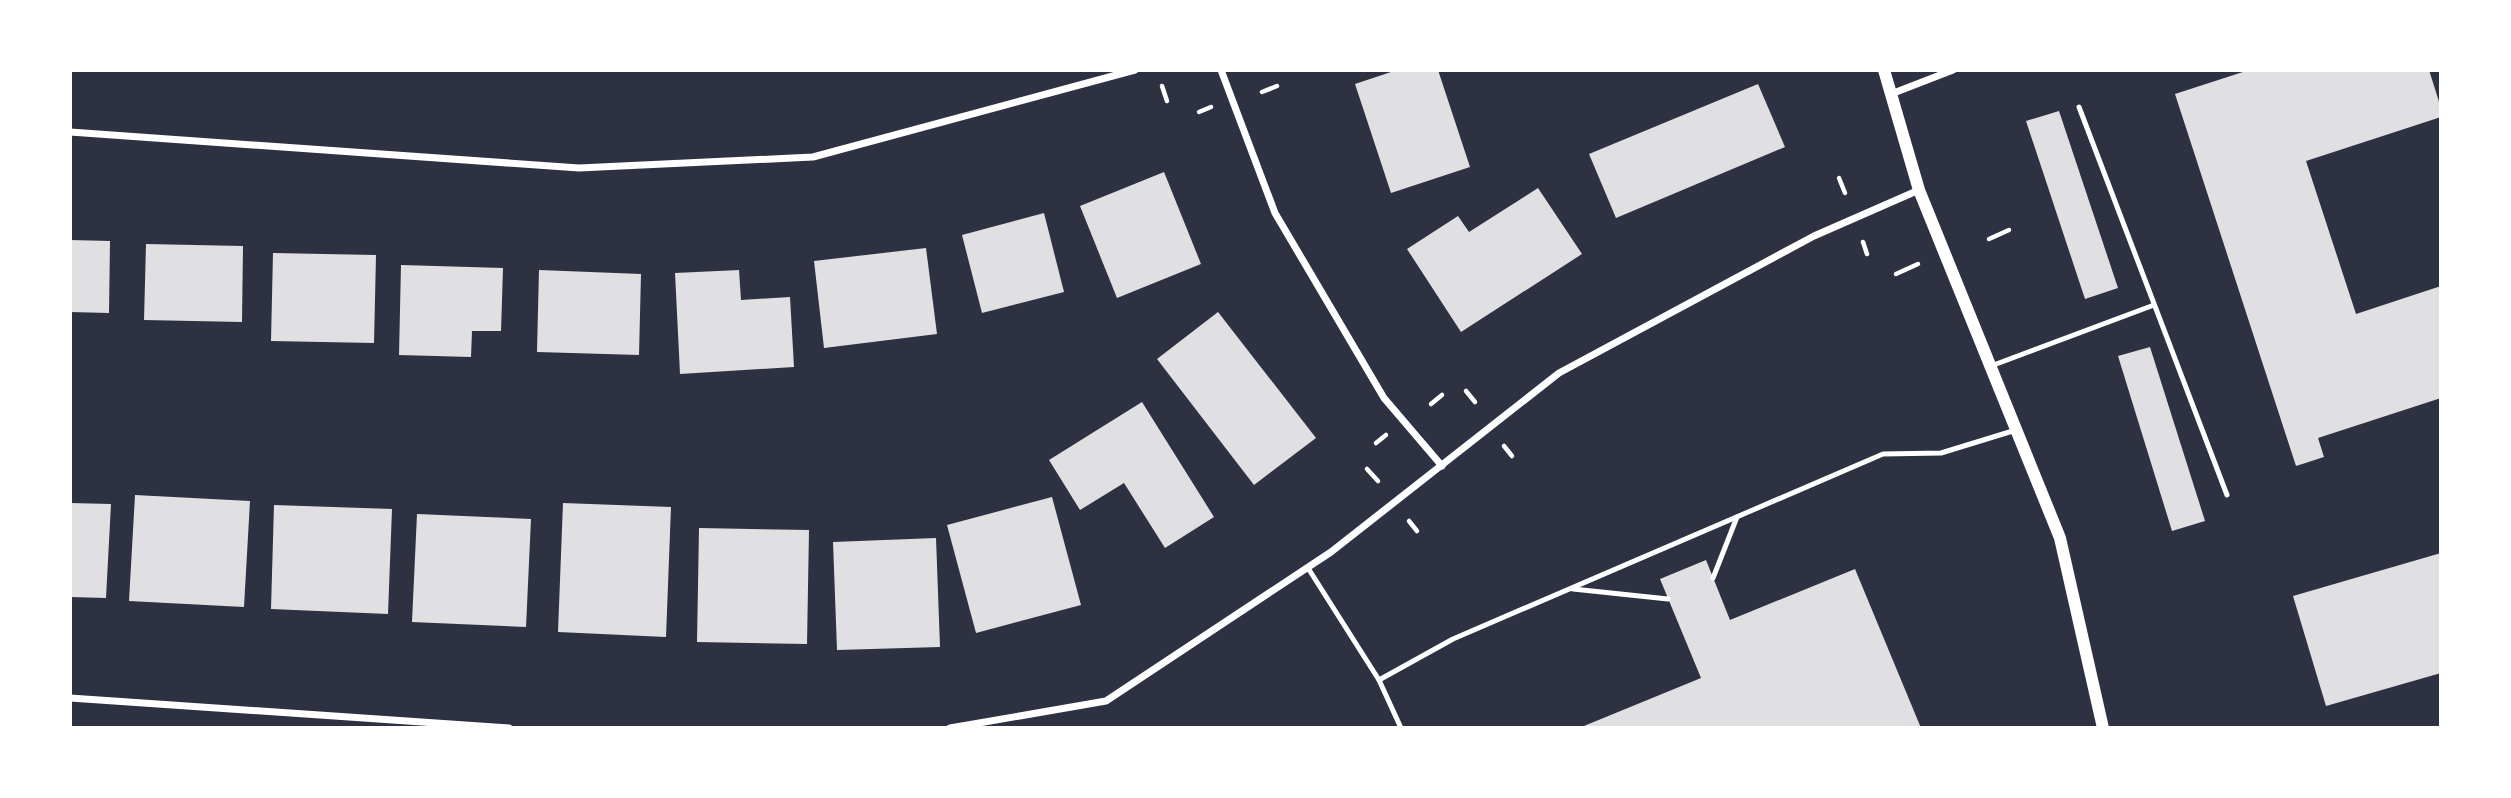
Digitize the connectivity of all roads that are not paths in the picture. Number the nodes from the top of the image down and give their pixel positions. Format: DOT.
graph roads {
  1 [pos="1136,70"];
  2 [pos="1221,70"];
  3 [pos="1884,70"];
  4 [pos="1953,70"];
  5 [pos="1891,94"];
  6 [pos="2079,107"];
  7 [pos="70,132"];
  8 [pos="1919,190"];
  9 [pos="2154,306"];
  10 [pos="1991,366"];
  11 [pos="2016,430"];
  12 [pos="1442,466"];
  13 [pos="2227,495"];
  14 [pos="1737,517"];
  15 [pos="1308,568"];
  16 [pos="1713,578"];
  17 [pos="1570,589"];
  18 [pos="1668,599"];
  19 [pos="1379,680"];
  20 [pos="70,698"];
  21 [pos="1400,726"];
  22 [pos="509,728"];
  23 [pos="950,728"];
  24 [pos="1392,728"];
  25 [pos="2103,728"];
  1 -- 7 [label="street"];
  2 -- 12 [label="street"];
  3 -- 5 [label="street"];
  4 -- 5 [label="street"];
  5 -- 8 [label="street"];
  6 -- 9 [label="lane"];
  8 -- 10 [label="street"];
  8 -- 12 [label="street"];
  9 -- 10 [label="lane"];
  9 -- 13 [label="lane"];
  10 -- 11 [label="street"];
  11 -- 14 [label="lane"];
  11 -- 25 [label="street"];
  12 -- 15 [label="street"];
  14 -- 16 [label="lane"];
  14 -- 17 [label="lane"];
  15 -- 19 [label="lane"];
  15 -- 23 [label="street"];
  17 -- 18 [label="lane"];
  17 -- 19 [label="lane"];
  19 -- 21 [label="lane"];
  20 -- 22 [label="street"];
  21 -- 24 [label="lane"];
}
